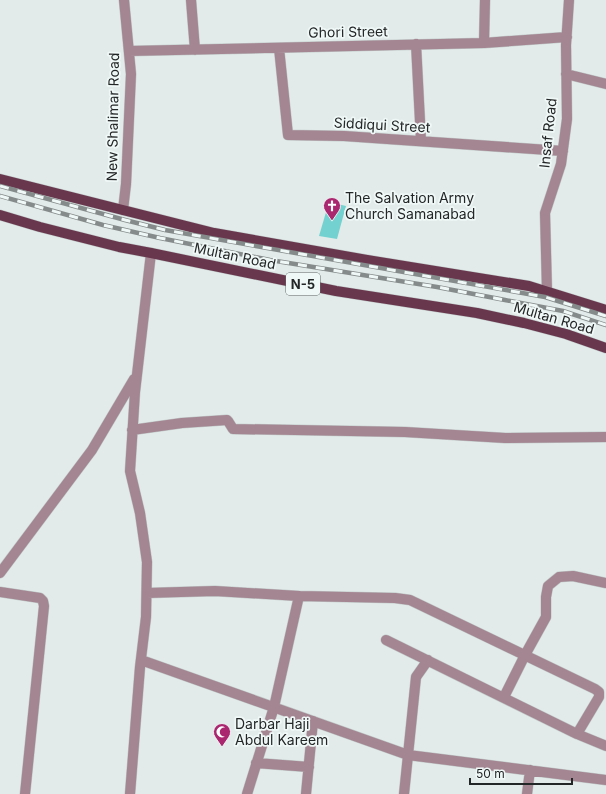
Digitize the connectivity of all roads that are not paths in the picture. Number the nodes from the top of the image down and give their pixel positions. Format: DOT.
graph roads {
  1 [pos="124,0"];
  2 [pos="191,0"];
  3 [pos="485,0"];
  4 [pos="569,0"];
  5 [pos="567,37"];
  6 [pos="484,43"];
  7 [pos="416,44"];
  8 [pos="279,48"];
  9 [pos="195,50"];
  10 [pos="129,51"];
  11 [pos="566,74"];
  12 [pos="606,84"];
  13 [pos="421,141"];
  14 [pos="563,151"];
  15 [pos="0,179"];
  16 [pos="123,210"];
  17 [pos="0,215"];
  18 [pos="151,253"];
  19 [pos="547,291"];
  20 [pos="606,310"];
  21 [pos="606,348"];
  22 [pos="137,375"];
  23 [pos="132,430"];
  24 [pos="606,437"];
  25 [pos="0,573"];
  26 [pos="606,583"];
  27 [pos="0,592"];
  28 [pos="146,593"];
  29 [pos="299,596"];
  30 [pos="386,640"];
  31 [pos="524,655"];
  32 [pos="141,660"];
  33 [pos="428,660"];
  34 [pos="504,697"];
  35 [pos="274,707"];
  36 [pos="313,722"];
  37 [pos="577,734"];
  38 [pos="606,746"];
  39 [pos="408,755"];
  40 [pos="256,763"];
  41 [pos="309,767"];
  42 [pos="530,770"];
  43 [pos="606,780"];
  44 [pos="25,794"];
  45 [pos="130,794"];
  46 [pos="247,794"];
  47 [pos="306,794"];
  48 [pos="404,794"];
  49 [pos="527,794"];
  1 -- 10 [label="street, New Shalimar Road"];
  2 -- 9 [label="street"];
  3 -- 6 [label="street"];
  4 -- 5 [label="street, Insaf Road"];
  5 -- 6 [label="street, Ghori Street"];
  5 -- 11 [label="street, Insaf Road"];
  6 -- 7 [label="street, Ghori Street"];
  7 -- 8 [label="street, Ghori Street"];
  7 -- 13 [label="street"];
  8 -- 9 [label="street, Ghori Street"];
  8 -- 13 [label="street, Siddiqui Street"];
  9 -- 10 [label="street, Ghori Street"];
  10 -- 16 [label="street, New Shalimar Road"];
  11 -- 12 [label="street"];
  11 -- 14 [label="street, Insaf Road"];
  13 -- 14 [label="street, Siddiqui Street"];
  14 -- 19 [label="street, Insaf Road"];
  15 -- 16 [label="main road, Multan Road / N-5"];
  16 -- 19 [label="main road, Multan Road / N-5"];
  17 -- 18 [label="main road, Multan Road / N-5"];
  18 -- 21 [label="main road, Multan Road / N-5"];
  18 -- 22 [label="street"];
  19 -- 20 [label="main road, Multan Road / N-5"];
  22 -- 23 [label="street"];
  22 -- 25 [label="street"];
  23 -- 24 [label="street"];
  23 -- 28 [label="street"];
  26 -- 31 [label="street"];
  27 -- 44 [label="street"];
  28 -- 29 [label="street"];
  28 -- 32 [label="street"];
  29 -- 31 [label="street"];
  29 -- 35 [label="street"];
  30 -- 33 [label="street"];
  31 -- 34 [label="street"];
  31 -- 37 [label="street"];
  32 -- 35 [label="street"];
  32 -- 45 [label="street"];
  33 -- 34 [label="street"];
  33 -- 39 [label="street"];
  34 -- 37 [label="street"];
  35 -- 36 [label="street"];
  35 -- 40 [label="street"];
  36 -- 39 [label="street"];
  36 -- 41 [label="street"];
  37 -- 38 [label="street"];
  39 -- 42 [label="street"];
  39 -- 48 [label="street"];
  40 -- 41 [label="street"];
  40 -- 46 [label="street"];
  41 -- 47 [label="street"];
  42 -- 43 [label="street"];
  42 -- 49 [label="street"];
}
